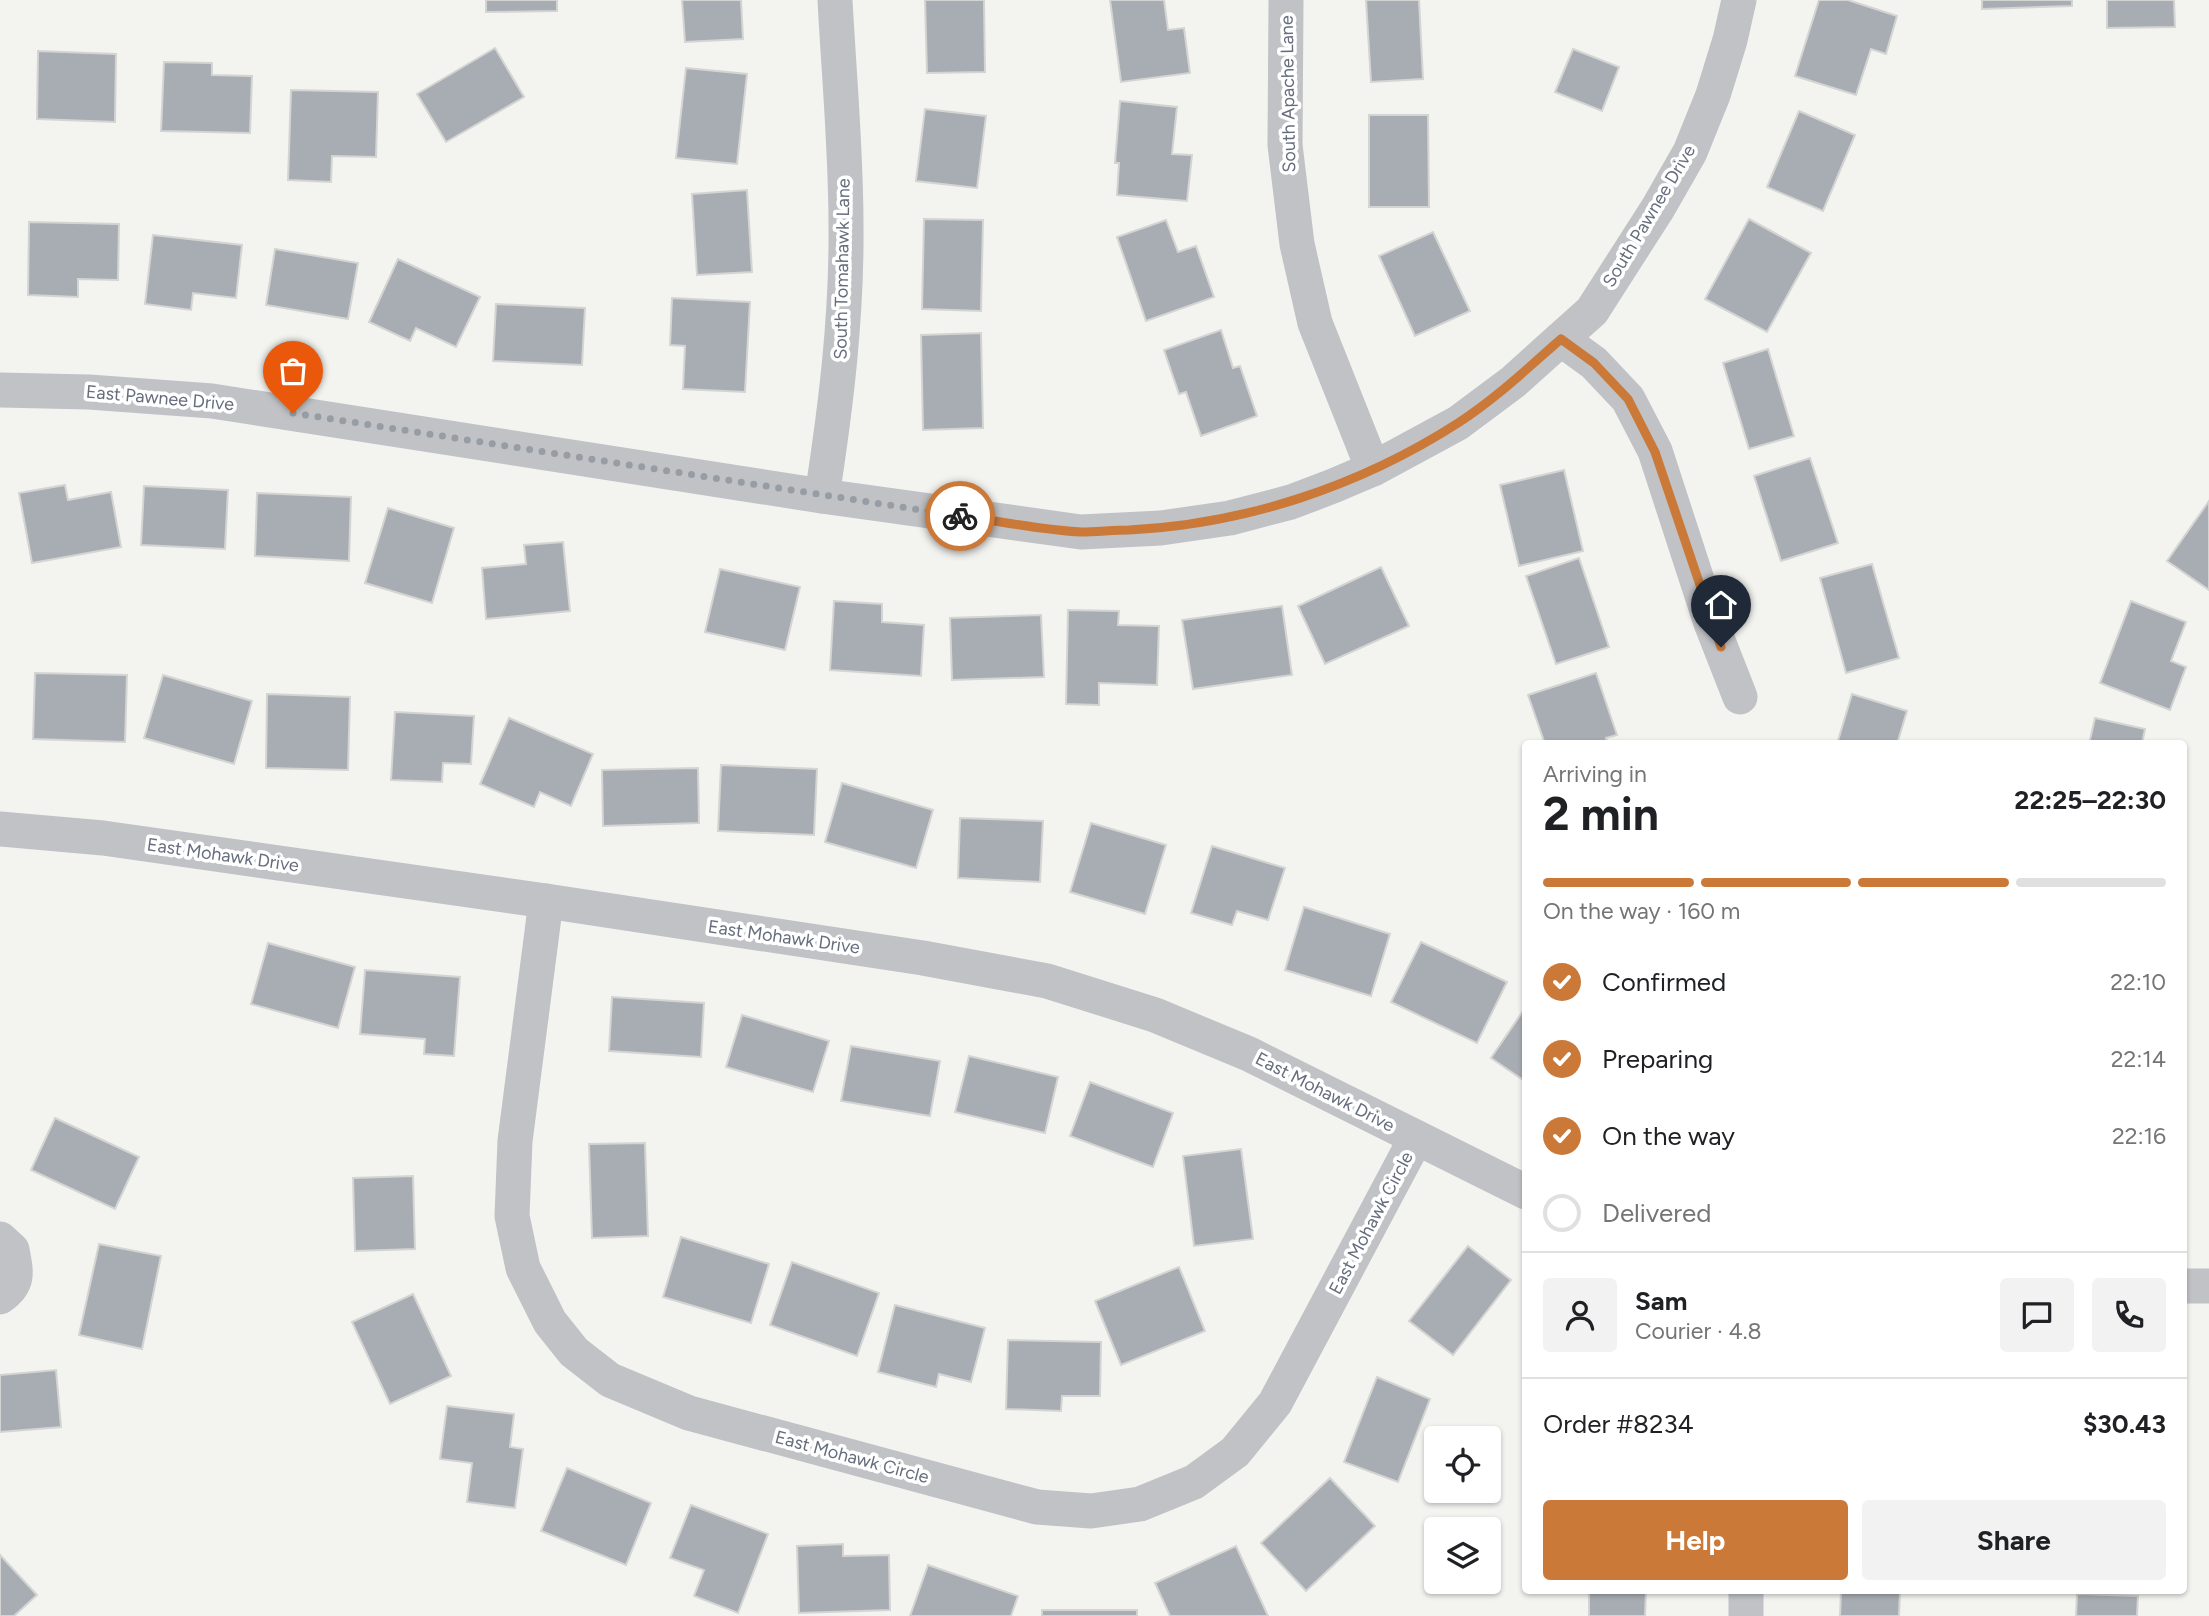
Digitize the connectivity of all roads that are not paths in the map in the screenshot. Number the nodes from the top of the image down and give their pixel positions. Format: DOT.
graph roads {
  1 [pos="835,0"];
  2 [pos="1286,0"];
  3 [pos="1739,0"];
  4 [pos="1561,339"];
  5 [pos="0,390"];
  6 [pos="1373,469"];
  7 [pos="822,496"];
  8 [pos="1740,696"];
  9 [pos="0,829"];
  10 [pos="546,901"];
  11 [pos="1416,1138"];
  12 [pos="1522,1190"];
  13 [pos="0,1239"];
  14 [pos="2187,1286"];
  15 [pos="2209,1286"];
  16 [pos="0,1297"];
  17 [pos="1746,1594"];
  18 [pos="1746,1616"];
  1 -- 7 [label="street, South Tomahawk Lane"];
  2 -- 6 [label="street, South Apache Lane"];
  3 -- 4 [label="street, South Pawnee Drive"];
  4 -- 6 [label="street, East Pawnee Drive"];
  4 -- 8 [label="street"];
  5 -- 7 [label="street, East Pawnee Drive"];
  6 -- 7 [label="street, East Pawnee Drive"];
  9 -- 10 [label="street, East Mohawk Drive"];
  10 -- 11 [label="street, East Mohawk Drive"];
  10 -- 11 [label="street, East Mohawk Circle"];
  11 -- 12 [label="street, East Mohawk Drive"];
  13 -- 16 [label="street"];
  14 -- 15 [label="street"];
  17 -- 18 [label="street"];
}
